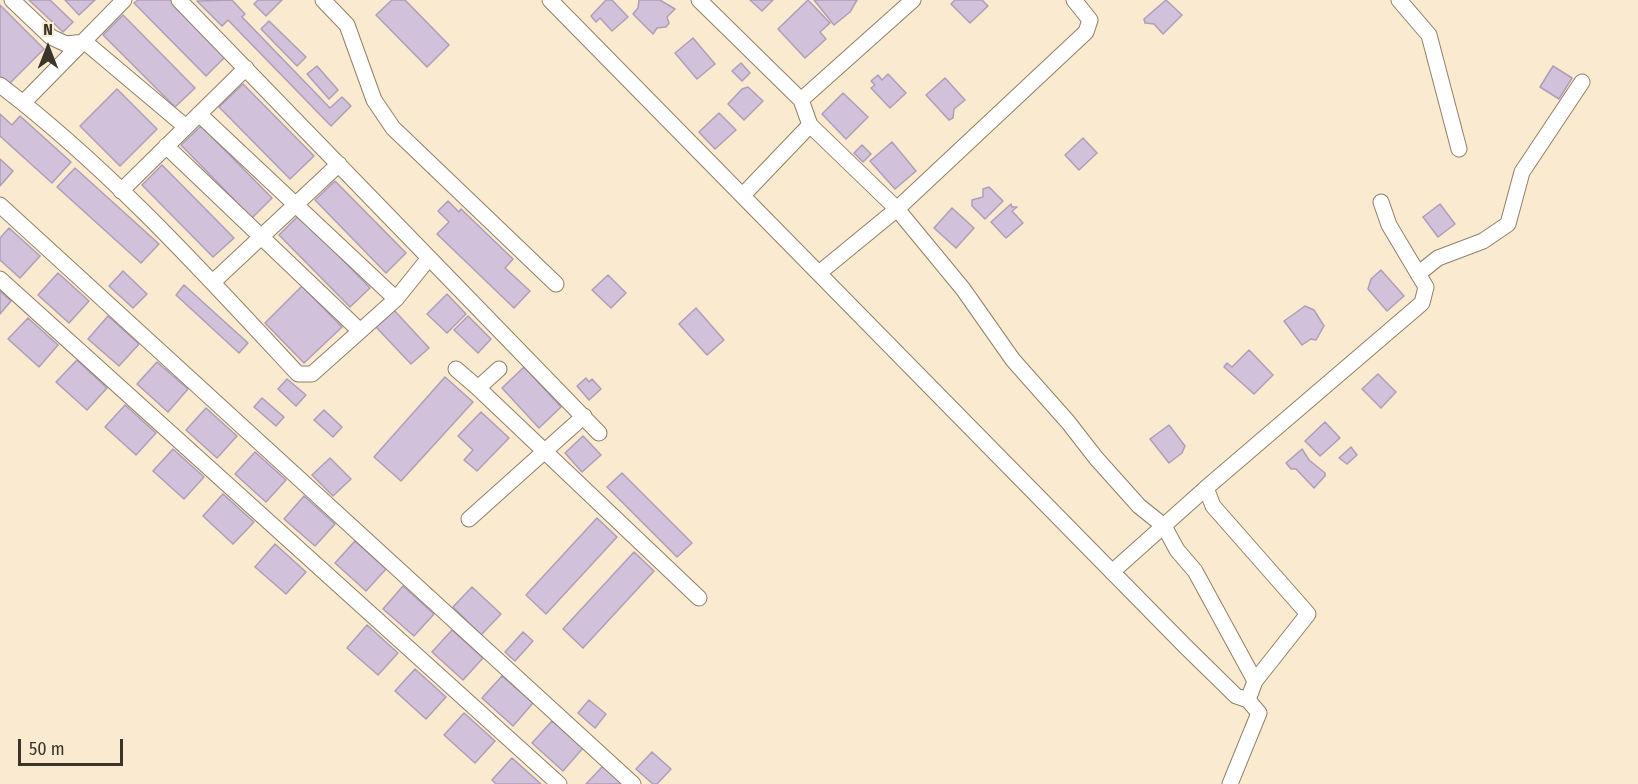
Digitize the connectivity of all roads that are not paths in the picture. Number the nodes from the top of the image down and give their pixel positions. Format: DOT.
graph roads {
  1 [pos="12,0"];
  2 [pos="124,0"];
  3 [pos="179,0"];
  4 [pos="323,0"];
  5 [pos="550,0"];
  6 [pos="913,0"];
  7 [pos="1074,0"];
  8 [pos="1400,0"];
  9 [pos="701,1"];
  10 [pos="85,42"];
  11 [pos="246,68"];
  12 [pos="1582,82"];
  13 [pos="0,85"];
  14 [pos="801,100"];
  15 [pos="23,103"];
  16 [pos="199,114"];
  17 [pos="810,125"];
  18 [pos="186,127"];
  19 [pos="166,146"];
  20 [pos="1459,148"];
  21 [pos="339,164"];
  22 [pos="121,191"];
  23 [pos="743,195"];
  24 [pos="1381,202"];
  25 [pos="298,204"];
  26 [pos="0,206"];
  27 [pos="897,209"];
  28 [pos="262,238"];
  29 [pos="429,258"];
  30 [pos="819,273"];
  31 [pos="1418,274"];
  32 [pos="0,279"];
  33 [pos="213,282"];
  34 [pos="556,284"];
  35 [pos="396,299"];
  36 [pos="360,331"];
  37 [pos="456,369"];
  38 [pos="499,369"];
  39 [pos="478,388"];
  40 [pos="584,416"];
  41 [pos="599,433"];
  42 [pos="543,452"];
  43 [pos="1206,488"];
  44 [pos="469,519"];
  45 [pos="1164,526"];
  46 [pos="1112,572"];
  47 [pos="699,598"];
  48 [pos="1255,681"];
  49 [pos="1248,700"];
  50 [pos="559,784"];
  51 [pos="633,784"];
  52 [pos="1230,784"];
  1 -- 10 [label="street"];
  2 -- 10 [label="street"];
  3 -- 11 [label="street"];
  4 -- 34 [label="street"];
  5 -- 23 [label="street"];
  6 -- 14 [label="street"];
  7 -- 27 [label="street"];
  8 -- 20 [label="street"];
  9 -- 14 [label="street"];
  10 -- 15 [label="street"];
  10 -- 18 [label="street"];
  11 -- 16 [label="street"];
  11 -- 21 [label="street"];
  12 -- 31 [label="street"];
  13 -- 15 [label="street"];
  14 -- 17 [label="street"];
  15 -- 22 [label="street"];
  16 -- 18 [label="street"];
  16 -- 25 [label="street"];
  17 -- 23 [label="street"];
  17 -- 27 [label="street"];
  18 -- 19 [label="street"];
  19 -- 22 [label="street"];
  19 -- 28 [label="street"];
  21 -- 25 [label="street"];
  21 -- 29 [label="street"];
  22 -- 33 [label="street"];
  23 -- 30 [label="street"];
  24 -- 31 [label="street"];
  25 -- 28 [label="street"];
  25 -- 35 [label="street"];
  26 -- 51 [label="street"];
  27 -- 30 [label="street"];
  27 -- 45 [label="street"];
  28 -- 33 [label="street"];
  28 -- 36 [label="street"];
  29 -- 35 [label="street"];
  29 -- 40 [label="street"];
  30 -- 46 [label="street"];
  31 -- 43 [label="street"];
  32 -- 50 [label="street"];
  33 -- 36 [label="street"];
  35 -- 36 [label="street"];
  37 -- 39 [label="street"];
  38 -- 39 [label="street"];
  39 -- 42 [label="street"];
  40 -- 41 [label="street"];
  40 -- 42 [label="street"];
  42 -- 44 [label="street"];
  42 -- 47 [label="street"];
  43 -- 45 [label="street"];
  43 -- 48 [label="street"];
  45 -- 46 [label="street"];
  45 -- 48 [label="street"];
  46 -- 49 [label="street"];
  48 -- 49 [label="street"];
  49 -- 52 [label="street"];
}
